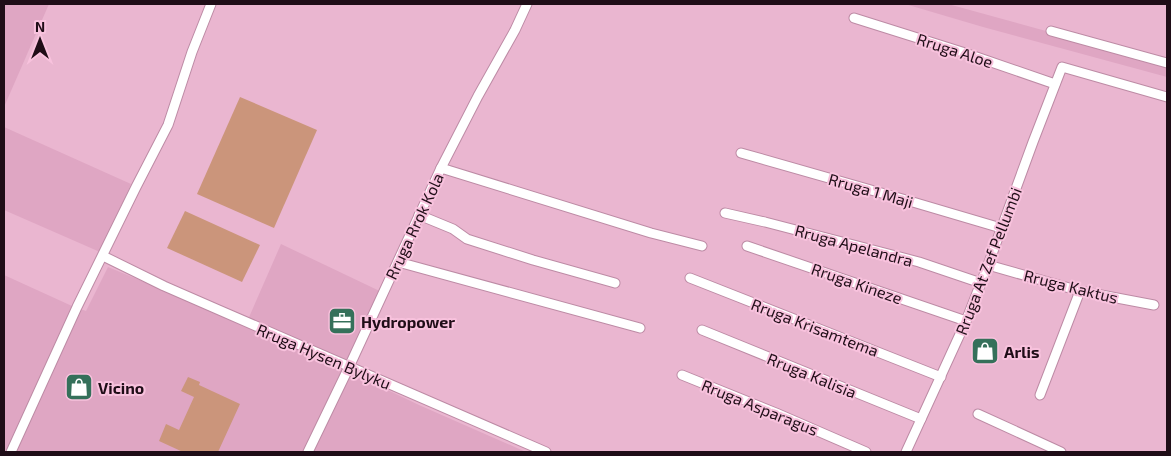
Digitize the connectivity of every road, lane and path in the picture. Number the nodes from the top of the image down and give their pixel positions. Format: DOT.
graph roads {
  1 [pos="211,4"];
  2 [pos="527,4"];
  3 [pos="854,18"];
  4 [pos="1051,31"];
  5 [pos="1167,63"];
  6 [pos="1055,84"];
  7 [pos="1167,97"];
  8 [pos="741,153"];
  9 [pos="441,168"];
  10 [pos="725,213"];
  11 [pos="419,215"];
  12 [pos="1001,228"];
  13 [pos="702,246"];
  14 [pos="748,246"];
  15 [pos="103,256"];
  16 [pos="398,262"];
  17 [pos="988,265"];
  18 [pos="690,278"];
  19 [pos="615,283"];
  20 [pos="981,283"];
  21 [pos="1080,291"];
  22 [pos="1154,305"];
  23 [pos="966,321"];
  24 [pos="640,328"];
  25 [pos="702,330"];
  26 [pos="349,366"];
  27 [pos="682,375"];
  28 [pos="941,377"];
  29 [pos="1040,396"];
  30 [pos="978,414"];
  31 [pos="921,419"];
  32 [pos="11,452"];
  33 [pos="308,452"];
  34 [pos="546,452"];
  35 [pos="866,452"];
  36 [pos="906,452"];
  37 [pos="1061,452"];
  1 -- 15 [label="street"];
  2 -- 9 [label="street, Rruga Rrok Kola"];
  3 -- 6 [label="street, Rruga Aloe"];
  4 -- 5 [label="street"];
  6 -- 7 [label="street, Rruga At Zef Pellumbi"];
  6 -- 12 [label="street, Rruga At Zef Pellumbi"];
  8 -- 12 [label="street, Rruga 1 Maji"];
  9 -- 11 [label="street, Rruga Rrok Kola"];
  9 -- 13 [label="street"];
  10 -- 20 [label="street, Rruga Apelandra"];
  11 -- 16 [label="street, Rruga Rrok Kola"];
  11 -- 19 [label="street"];
  12 -- 17 [label="street, Rruga At Zef Pellumbi"];
  14 -- 23 [label="street, Rruga Kineze"];
  15 -- 26 [label="street, Rruga Hysen Bylyku"];
  15 -- 32 [label="street"];
  16 -- 24 [label="street"];
  16 -- 26 [label="street, Rruga Rrok Kola"];
  17 -- 20 [label="street, Rruga At Zef Pellumbi"];
  17 -- 21 [label="street, Rruga Kaktus"];
  18 -- 28 [label="street, Rruga Krisamtema"];
  20 -- 23 [label="street, Rruga At Zef Pellumbi"];
  21 -- 22 [label="street, Rruga Kaktus"];
  21 -- 29 [label="street"];
  23 -- 28 [label="street, Rruga At Zef Pellumbi"];
  25 -- 31 [label="street, Rruga Kalisia"];
  26 -- 33 [label="street, Rruga Rrok Kola"];
  26 -- 34 [label="street, Rruga Hysen Bylyku"];
  27 -- 35 [label="street, Rruga Asparagus"];
  28 -- 31 [label="street, Rruga At Zef Pellumbi"];
  30 -- 37 [label="street"];
  31 -- 36 [label="street, Rruga At Zef Pellumbi"];
}
